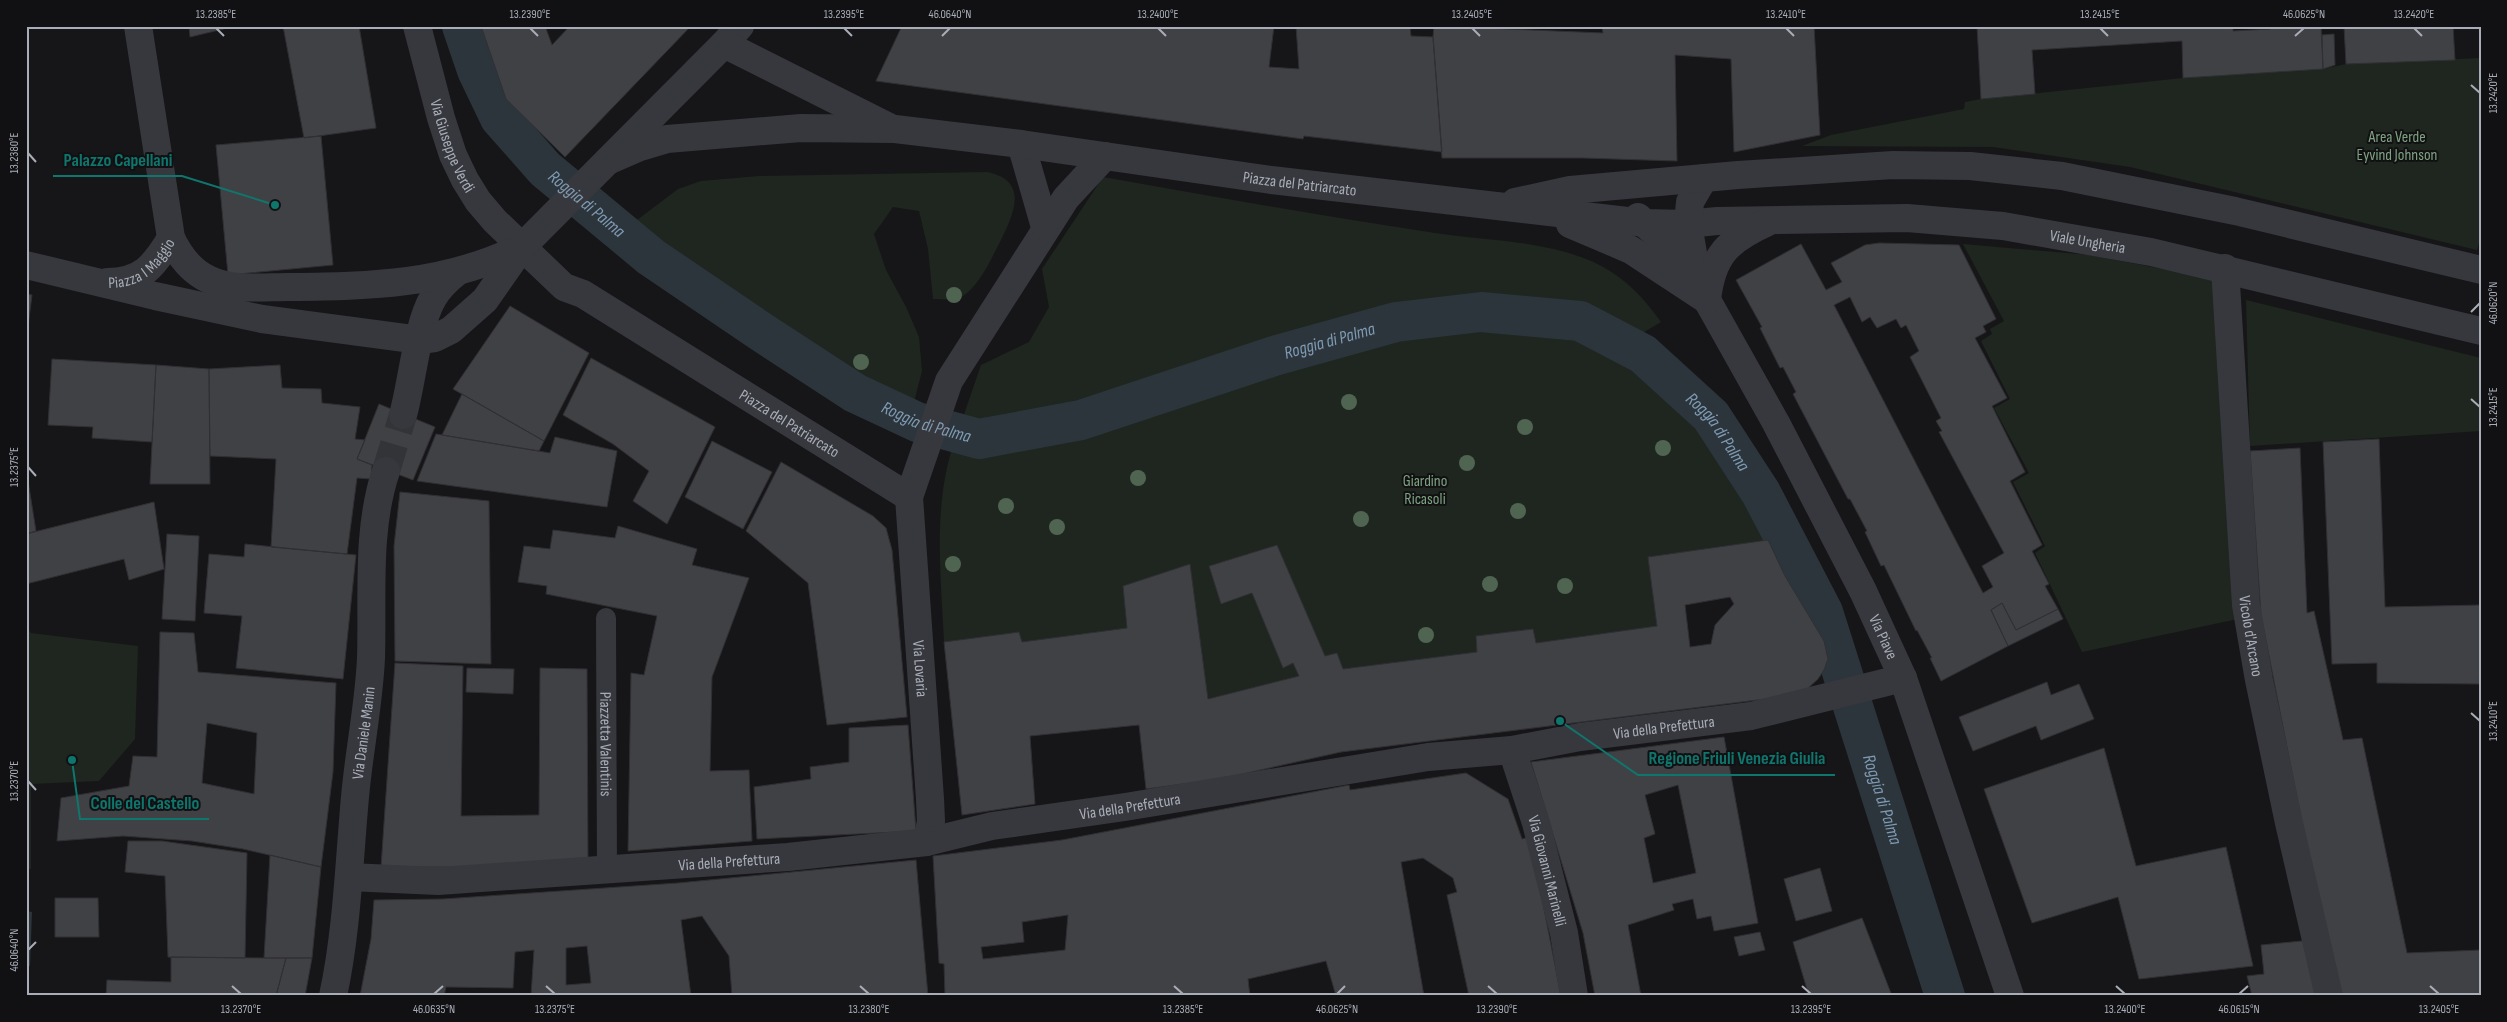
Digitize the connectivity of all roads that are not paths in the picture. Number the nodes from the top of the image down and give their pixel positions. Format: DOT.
graph roads {
  1 [pos="138,26"];
  2 [pos="417,26"];
  3 [pos="732,35"];
  4 [pos="895,130"];
  5 [pos="1021,144"];
  6 [pos="1106,156"];
  7 [pos="608,161"];
  8 [pos="1704,178"];
  9 [pos="1570,190"];
  10 [pos="1494,206"];
  11 [pos="1538,212"];
  12 [pos="1771,220"];
  13 [pos="1646,223"];
  14 [pos="1688,224"];
  15 [pos="1045,228"];
  16 [pos="171,238"];
  17 [pos="522,247"];
  18 [pos="26,265"];
  19 [pos="2225,268"];
  20 [pos="2481,270"];
  21 [pos="456,273"];
  22 [pos="98,282"];
  23 [pos="1707,300"];
  24 [pos="2481,331"];
  25 [pos="420,340"];
  26 [pos="403,415"];
  27 [pos="386,471"];
  28 [pos="909,497"];
  29 [pos="606,618"];
  30 [pos="1903,678"];
  31 [pos="1512,750"];
  32 [pos="927,842"];
  33 [pos="607,871"];
  34 [pos="350,877"];
  35 [pos="333,996"];
  36 [pos="1574,996"];
  37 [pos="2010,996"];
  38 [pos="2328,996"];
  1 -- 16 [label="street"];
  2 -- 17 [label="street, Via Giuseppe Verdi"];
  3 -- 4 [label="street, Piazza del Patriarcato"];
  3 -- 7 [label="street, Piazza del Patriarcato"];
  4 -- 5 [label="street, Piazza del Patriarcato"];
  4 -- 7 [label="street, Piazza del Patriarcato"];
  5 -- 6 [label="street, Piazza del Patriarcato"];
  5 -- 15 [label="street"];
  6 -- 10 [label="street, Piazza del Patriarcato"];
  6 -- 15 [label="street"];
  7 -- 17 [label="street, Piazza del Patriarcato"];
  8 -- 9 [label="street, Piazza del Patriarcato"];
  8 -- 14 [label="street"];
  8 -- 20 [label="street"];
  9 -- 10 [label="street, Piazza del Patriarcato"];
  9 -- 13 [label="street"];
  10 -- 11 [label="street, Piazza del Patriarcato"];
  11 -- 13 [label="street, Piazza del Patriarcato"];
  11 -- 23 [label="street"];
  12 -- 14 [label="street, Viale Ungheria"];
  12 -- 19 [label="street, Viale Ungheria"];
  12 -- 23 [label="street"];
  13 -- 14 [label="street, Piazza del Patriarcato"];
  13 -- 23 [label="street"];
  14 -- 23 [label="street"];
  15 -- 28 [label="street"];
  16 -- 21 [label="street, Piazza I Maggio"];
  16 -- 22 [label="street, Piazza I Maggio"];
  17 -- 21 [label="street, Piazza I Maggio"];
  17 -- 25 [label="street, Piazza I Maggio"];
  17 -- 28 [label="street, Piazza del Patriarcato"];
  18 -- 22 [label="street"];
  19 -- 24 [label="street, Viale Ungheria"];
  19 -- 38 [label="street, Vicolo d'Arcano"];
  21 -- 25 [label="street, Piazza I Maggio"];
  22 -- 25 [label="street, Piazza I Maggio"];
  23 -- 30 [label="street, Via Piave"];
  25 -- 26 [label="street"];
  27 -- 34 [label="street, Via Daniele Manin"];
  28 -- 32 [label="street, Via Lovaria"];
  29 -- 33 [label="lane, Piazzetta Valentinis"];
  30 -- 31 [label="street, Via della Prefettura"];
  30 -- 37 [label="street, Via Piave"];
  31 -- 32 [label="street, Via della Prefettura"];
  31 -- 36 [label="street, Via Giovanni Marinelli"];
  32 -- 33 [label="street, Via della Prefettura"];
  33 -- 34 [label="street, Via della Prefettura"];
  34 -- 35 [label="street, Via Daniele Manin"];
}
